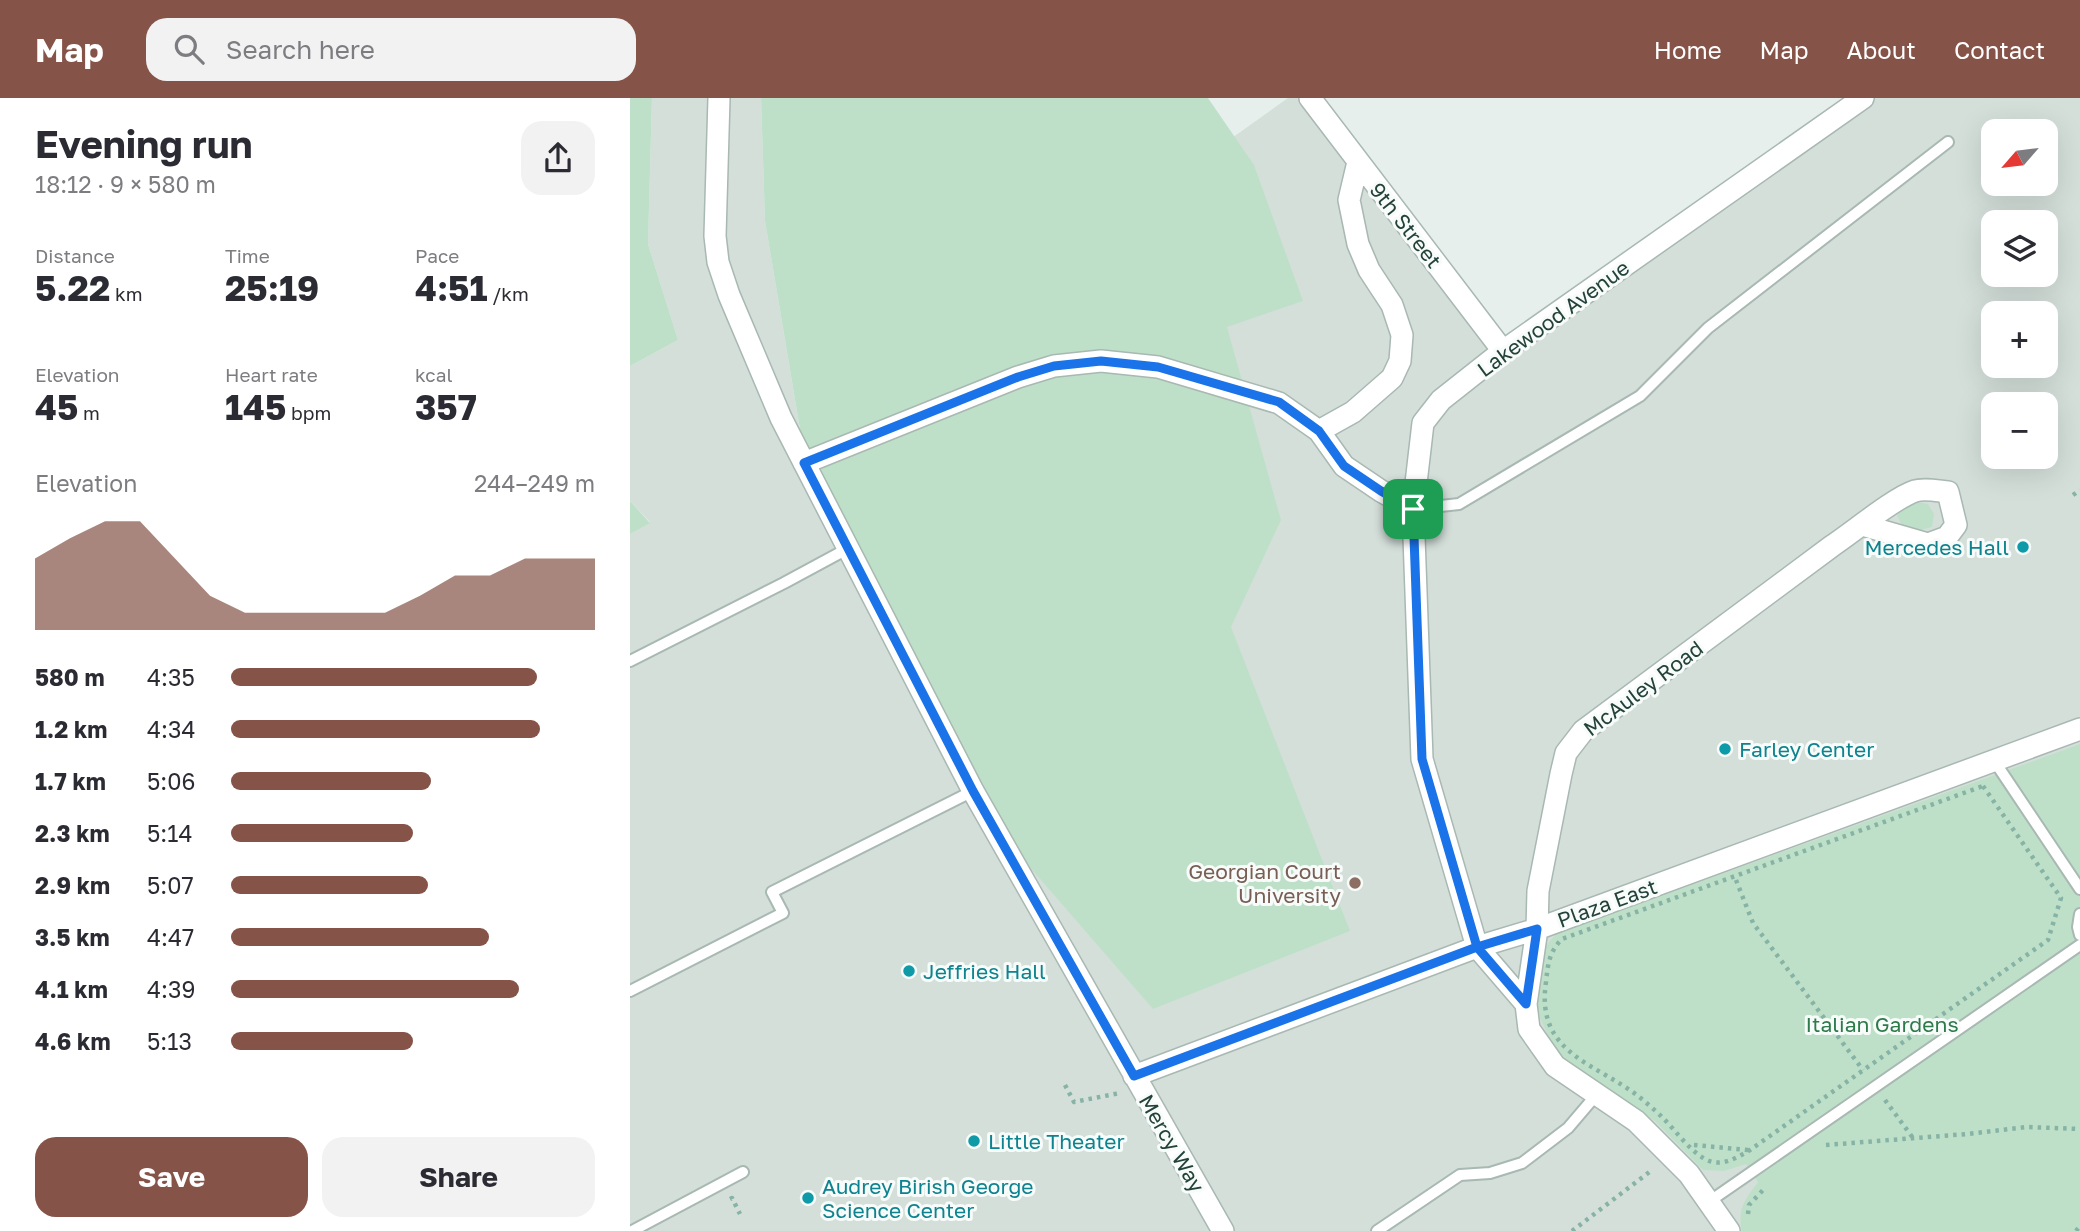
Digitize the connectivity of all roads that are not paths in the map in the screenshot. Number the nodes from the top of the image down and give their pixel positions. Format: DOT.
graph roads {
  1 [pos="719,98"];
  2 [pos="1310,98"];
  3 [pos="1863,98"];
  4 [pos="1948,142"];
  5 [pos="1358,162"];
  6 [pos="1503,351"];
  7 [pos="1319,431"];
  8 [pos="804,463"];
  9 [pos="1413,509"];
  10 [pos="1862,525"];
  11 [pos="847,549"];
  12 [pos="630,661"];
  13 [pos="2080,729"];
  14 [pos="1993,760"];
  15 [pos="973,791"];
  16 [pos="2080,889"];
  17 [pos="2080,914"];
  18 [pos="1537,929"];
  19 [pos="2080,935"];
  20 [pos="2080,945"];
  21 [pos="1477,947"];
  22 [pos="630,991"];
  23 [pos="1526,1004"];
  24 [pos="1134,1076"];
  25 [pos="1597,1094"];
  26 [pos="743,1171"];
  27 [pos="1710,1201"];
  28 [pos="632,1231"];
  29 [pos="1223,1231"];
  30 [pos="1377,1231"];
  31 [pos="1729,1231"];
  1 -- 8 [label="street, Mercy Way"];
  2 -- 5 [label="street, 9th Street"];
  3 -- 6 [label="street, Lakewood Avenue"];
  4 -- 9 [label="lane"];
  5 -- 6 [label="street, 9th Street"];
  5 -- 7 [label="street"];
  6 -- 9 [label="street, Lakewood Avenue"];
  7 -- 8 [label="street"];
  7 -- 9 [label="street"];
  8 -- 11 [label="street, Mercy Way"];
  9 -- 21 [label="street, Lakewood Avenue"];
  10 -- 18 [label="street, McAuley Road"];
  11 -- 12 [label="lane"];
  11 -- 15 [label="street, Mercy Way"];
  13 -- 14 [label="street, Plaza East"];
  14 -- 16 [label="lane"];
  14 -- 18 [label="street, Plaza East"];
  15 -- 22 [label="lane"];
  15 -- 24 [label="street, Mercy Way"];
  17 -- 19 [label="lane"];
  18 -- 21 [label="street, Plaza East"];
  18 -- 23 [label="street, McAuley Road"];
  20 -- 27 [label="lane"];
  21 -- 23 [label="street"];
  21 -- 24 [label="street, Plaza East"];
  23 -- 25 [label="street"];
  24 -- 29 [label="street, Mercy Way"];
  25 -- 27 [label="street"];
  25 -- 30 [label="lane"];
  26 -- 28 [label="lane"];
  27 -- 31 [label="street"];
}
